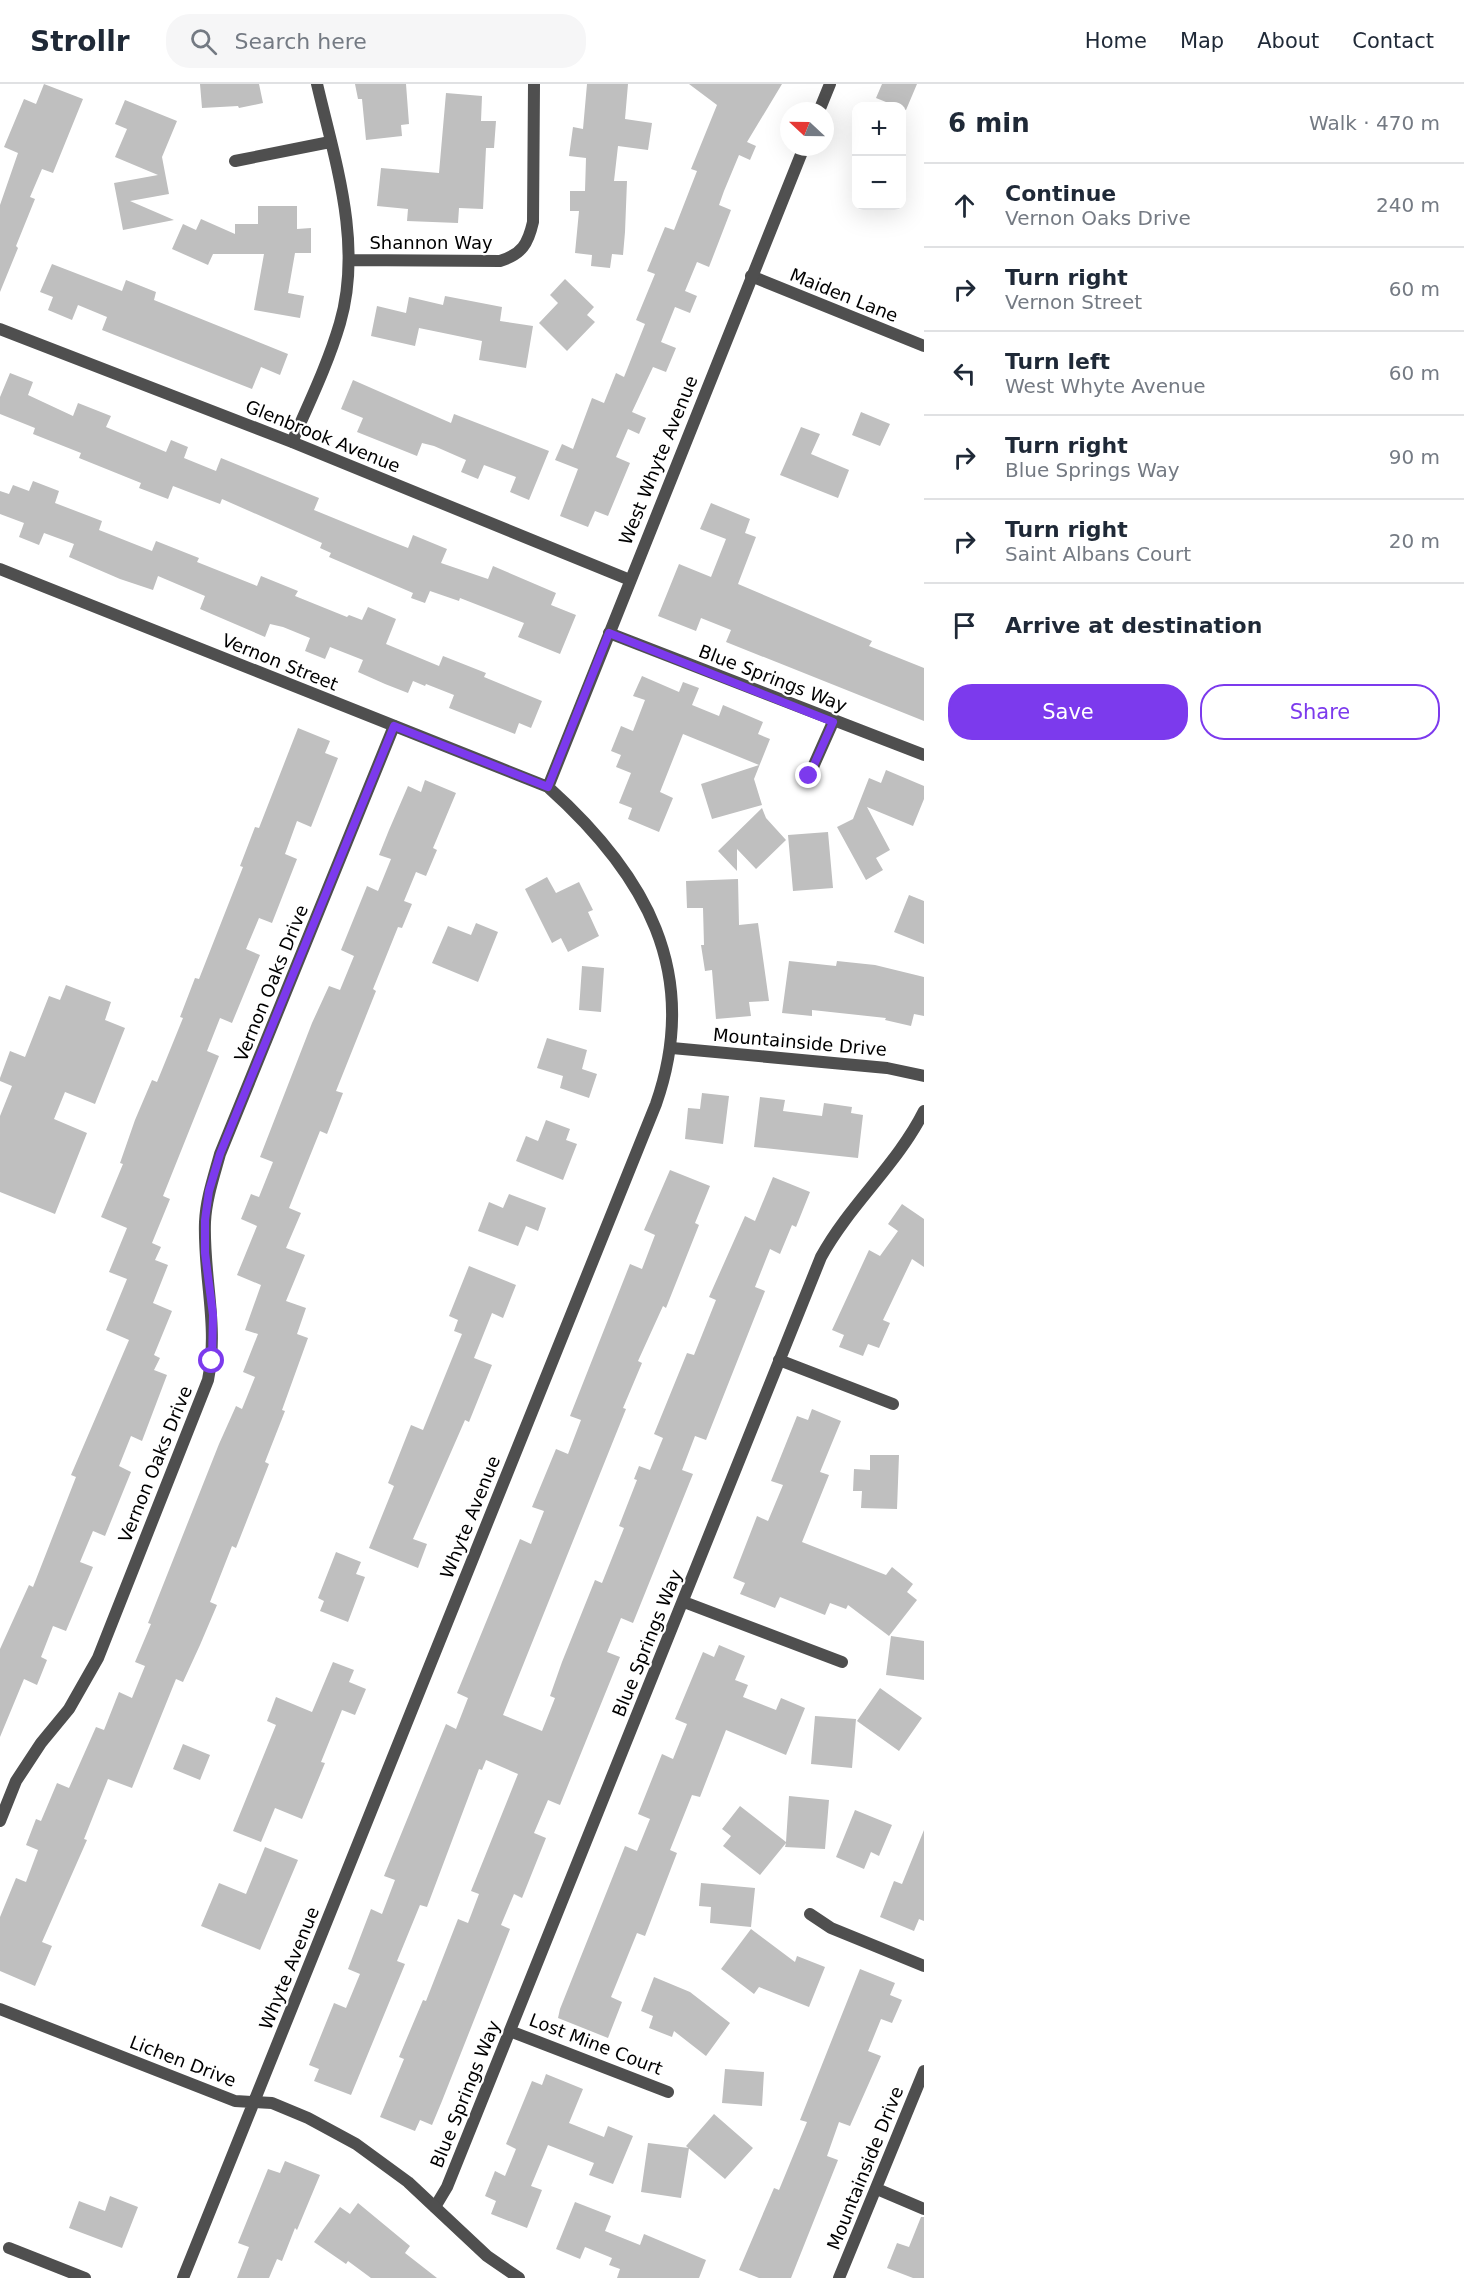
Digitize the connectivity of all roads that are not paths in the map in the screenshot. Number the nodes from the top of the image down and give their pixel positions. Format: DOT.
graph roads {
  1 [pos="317,84"];
  2 [pos="534,84"];
  3 [pos="830,84"];
  4 [pos="823,102"];
  5 [pos="330,142"];
  6 [pos="800,156"];
  7 [pos="235,162"];
  8 [pos="349,260"];
  9 [pos="751,276"];
  10 [pos="0,329"];
  11 [pos="924,346"];
  12 [pos="292,442"];
  13 [pos="0,569"];
  14 [pos="630,580"];
  15 [pos="609,633"];
  16 [pos="833,722"];
  17 [pos="394,726"];
  18 [pos="924,755"];
  19 [pos="809,776"];
  20 [pos="548,787"];
  21 [pos="672,1048"];
  22 [pos="924,1076"];
  23 [pos="924,1111"];
  24 [pos="779,1360"];
  25 [pos="893,1404"];
  26 [pos="684,1602"];
  27 [pos="842,1662"];
  28 [pos="0,1821"];
  29 [pos="810,1914"];
  30 [pos="924,1966"];
  31 [pos="0,2009"];
  32 [pos="510,2031"];
  33 [pos="924,2071"];
  34 [pos="668,2092"];
  35 [pos="255,2101"];
  36 [pos="877,2189"];
  37 [pos="435,2207"];
  38 [pos="924,2209"];
  39 [pos="9,2248"];
  40 [pos="85,2278"];
  41 [pos="183,2278"];
  42 [pos="519,2278"];
  43 [pos="839,2278"];
  1 -- 5 [label="street"];
  2 -- 8 [label="street, Shannon Way"];
  3 -- 4 [label="street"];
  5 -- 7 [label="street"];
  5 -- 8 [label="street"];
  6 -- 9 [label="street, West Whyte Avenue"];
  8 -- 12 [label="street"];
  9 -- 11 [label="street, Maiden Lane"];
  9 -- 14 [label="street, West Whyte Avenue"];
  10 -- 12 [label="street, Glenbrook Avenue"];
  12 -- 14 [label="street, Glenbrook Avenue"];
  13 -- 17 [label="street, Vernon Street"];
  14 -- 15 [label="street, West Whyte Avenue"];
  15 -- 16 [label="street, Blue Springs Way"];
  15 -- 20 [label="street, West Whyte Avenue"];
  16 -- 18 [label="street, Blue Springs Way"];
  16 -- 19 [label="street"];
  17 -- 20 [label="street, Vernon Street"];
  17 -- 28 [label="street, Vernon Oaks Drive"];
  20 -- 21 [label="street, Whyte Avenue"];
  21 -- 22 [label="street, Mountainside Drive"];
  21 -- 35 [label="street, Whyte Avenue"];
  23 -- 24 [label="street, Blue Springs Way"];
  24 -- 25 [label="street"];
  24 -- 26 [label="street, Blue Springs Way"];
  26 -- 27 [label="street"];
  26 -- 32 [label="street, Blue Springs Way"];
  29 -- 30 [label="street"];
  31 -- 35 [label="street, Lichen Drive"];
  32 -- 34 [label="street, Lost Mine Court"];
  32 -- 37 [label="street, Blue Springs Way"];
  33 -- 36 [label="street, Mountainside Drive"];
  35 -- 37 [label="street, Lichen Drive"];
  35 -- 41 [label="street, Whyte Avenue"];
  36 -- 38 [label="street"];
  36 -- 43 [label="street, Mountainside Drive"];
  37 -- 42 [label="street, Lichen Drive"];
  39 -- 40 [label="street"];
}
